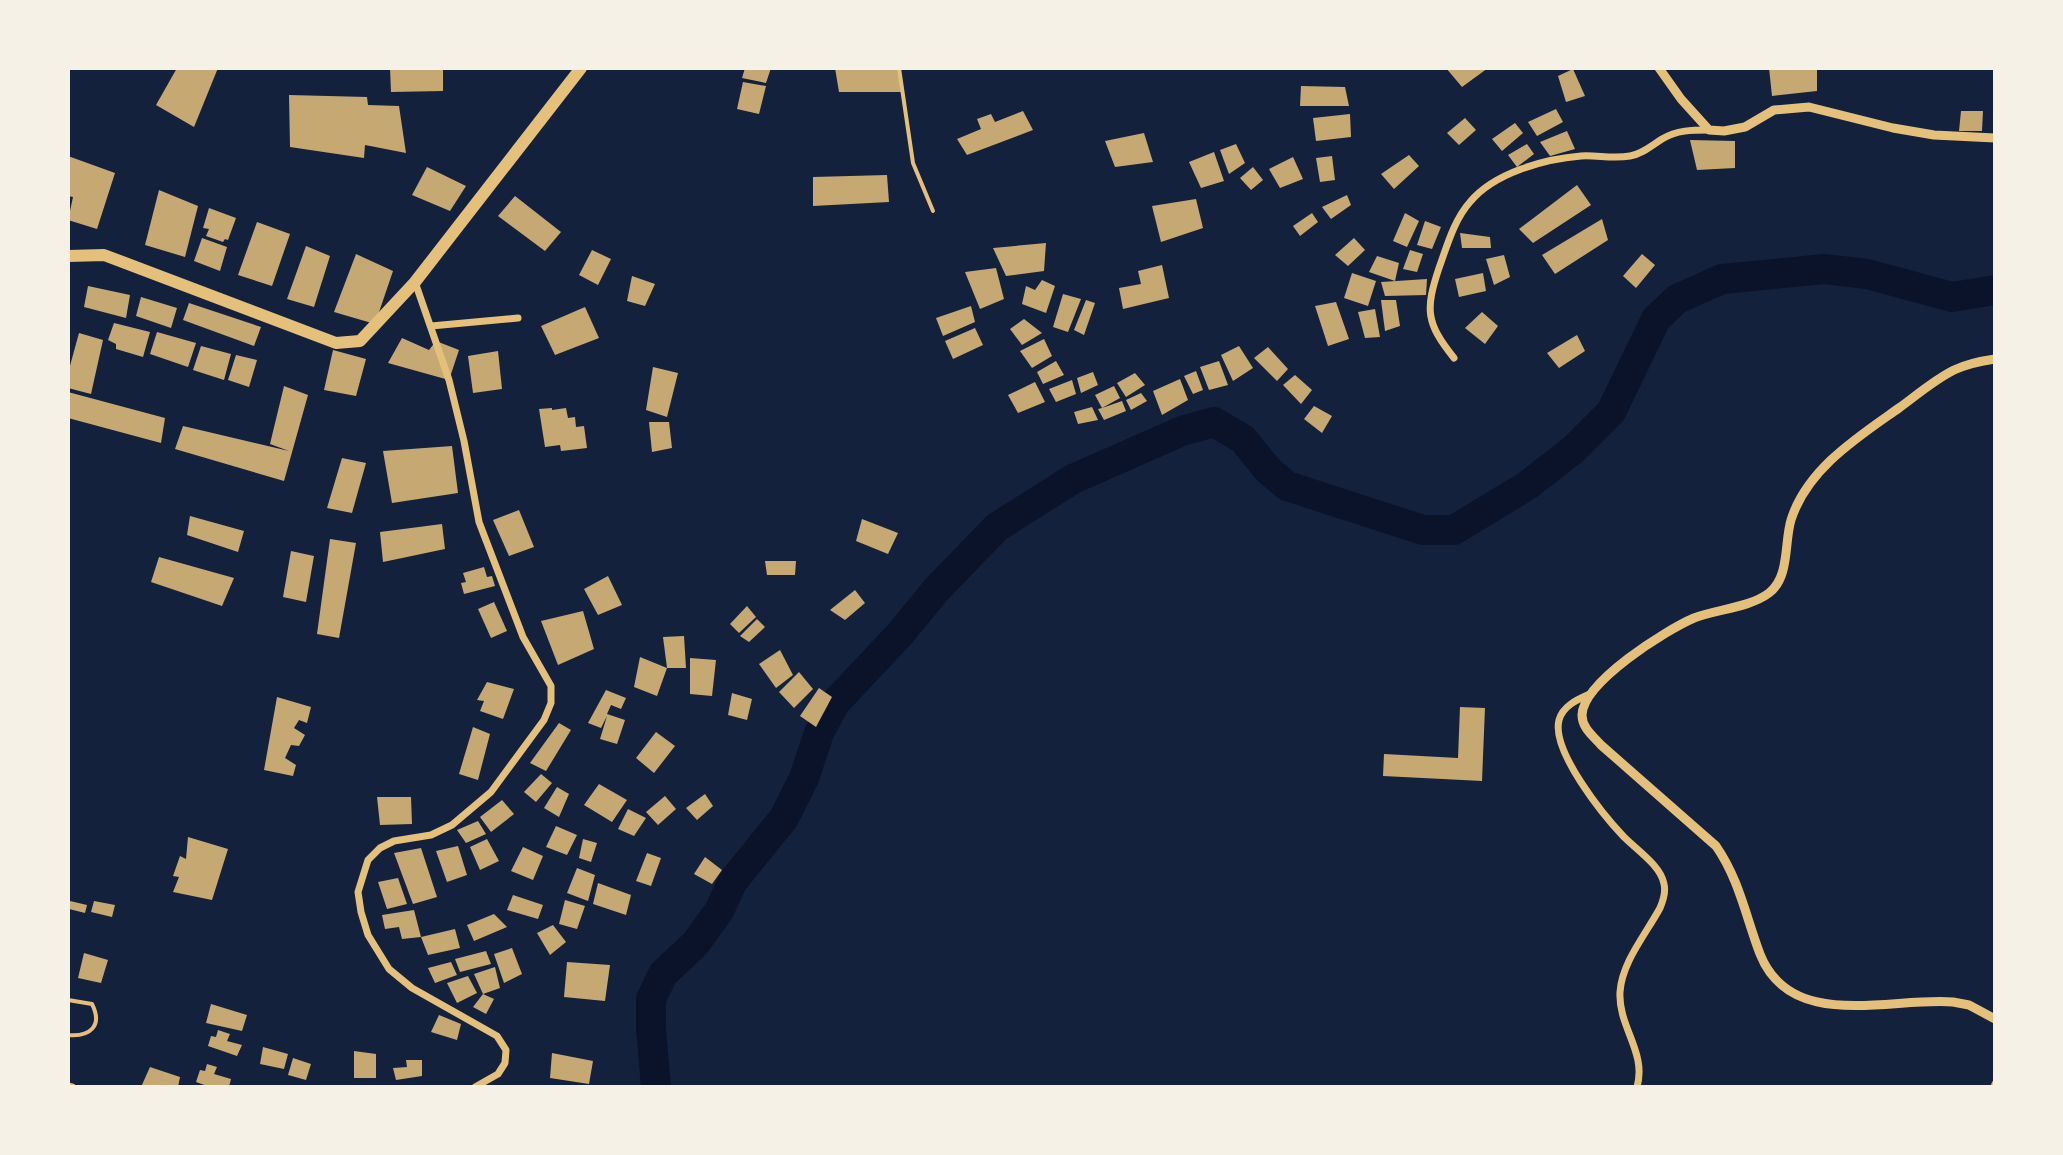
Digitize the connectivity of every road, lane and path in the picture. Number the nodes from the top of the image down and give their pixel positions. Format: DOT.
graph roads {
  1 [pos="581,68"];
  2 [pos="899,68"];
  3 [pos="1659,68"];
  4 [pos="1709,130"];
  5 [pos="1995,138"];
  6 [pos="933,211"];
  7 [pos="68,256"];
  8 [pos="415,282"];
  9 [pos="518,318"];
  10 [pos="431,326"];
  11 [pos="1454,358"];
  12 [pos="1995,359"];
  13 [pos="1592,693"];
  14 [pos="68,1000"];
  15 [pos="1995,1019"];
  16 [pos="68,1035"];
  17 [pos="475,1087"];
  18 [pos="1637,1087"];
  1 -- 8 [label="main road"];
  2 -- 6 [label="lane"];
  3 -- 4 [label="street"];
  4 -- 5 [label="street"];
  4 -- 11 [label="street"];
  7 -- 8 [label="main road"];
  8 -- 10 [label="street"];
  9 -- 10 [label="street"];
  10 -- 17 [label="street"];
  12 -- 13 [label="street"];
  13 -- 15 [label="street"];
  13 -- 18 [label="street"];
  14 -- 16 [label="lane"];
}
